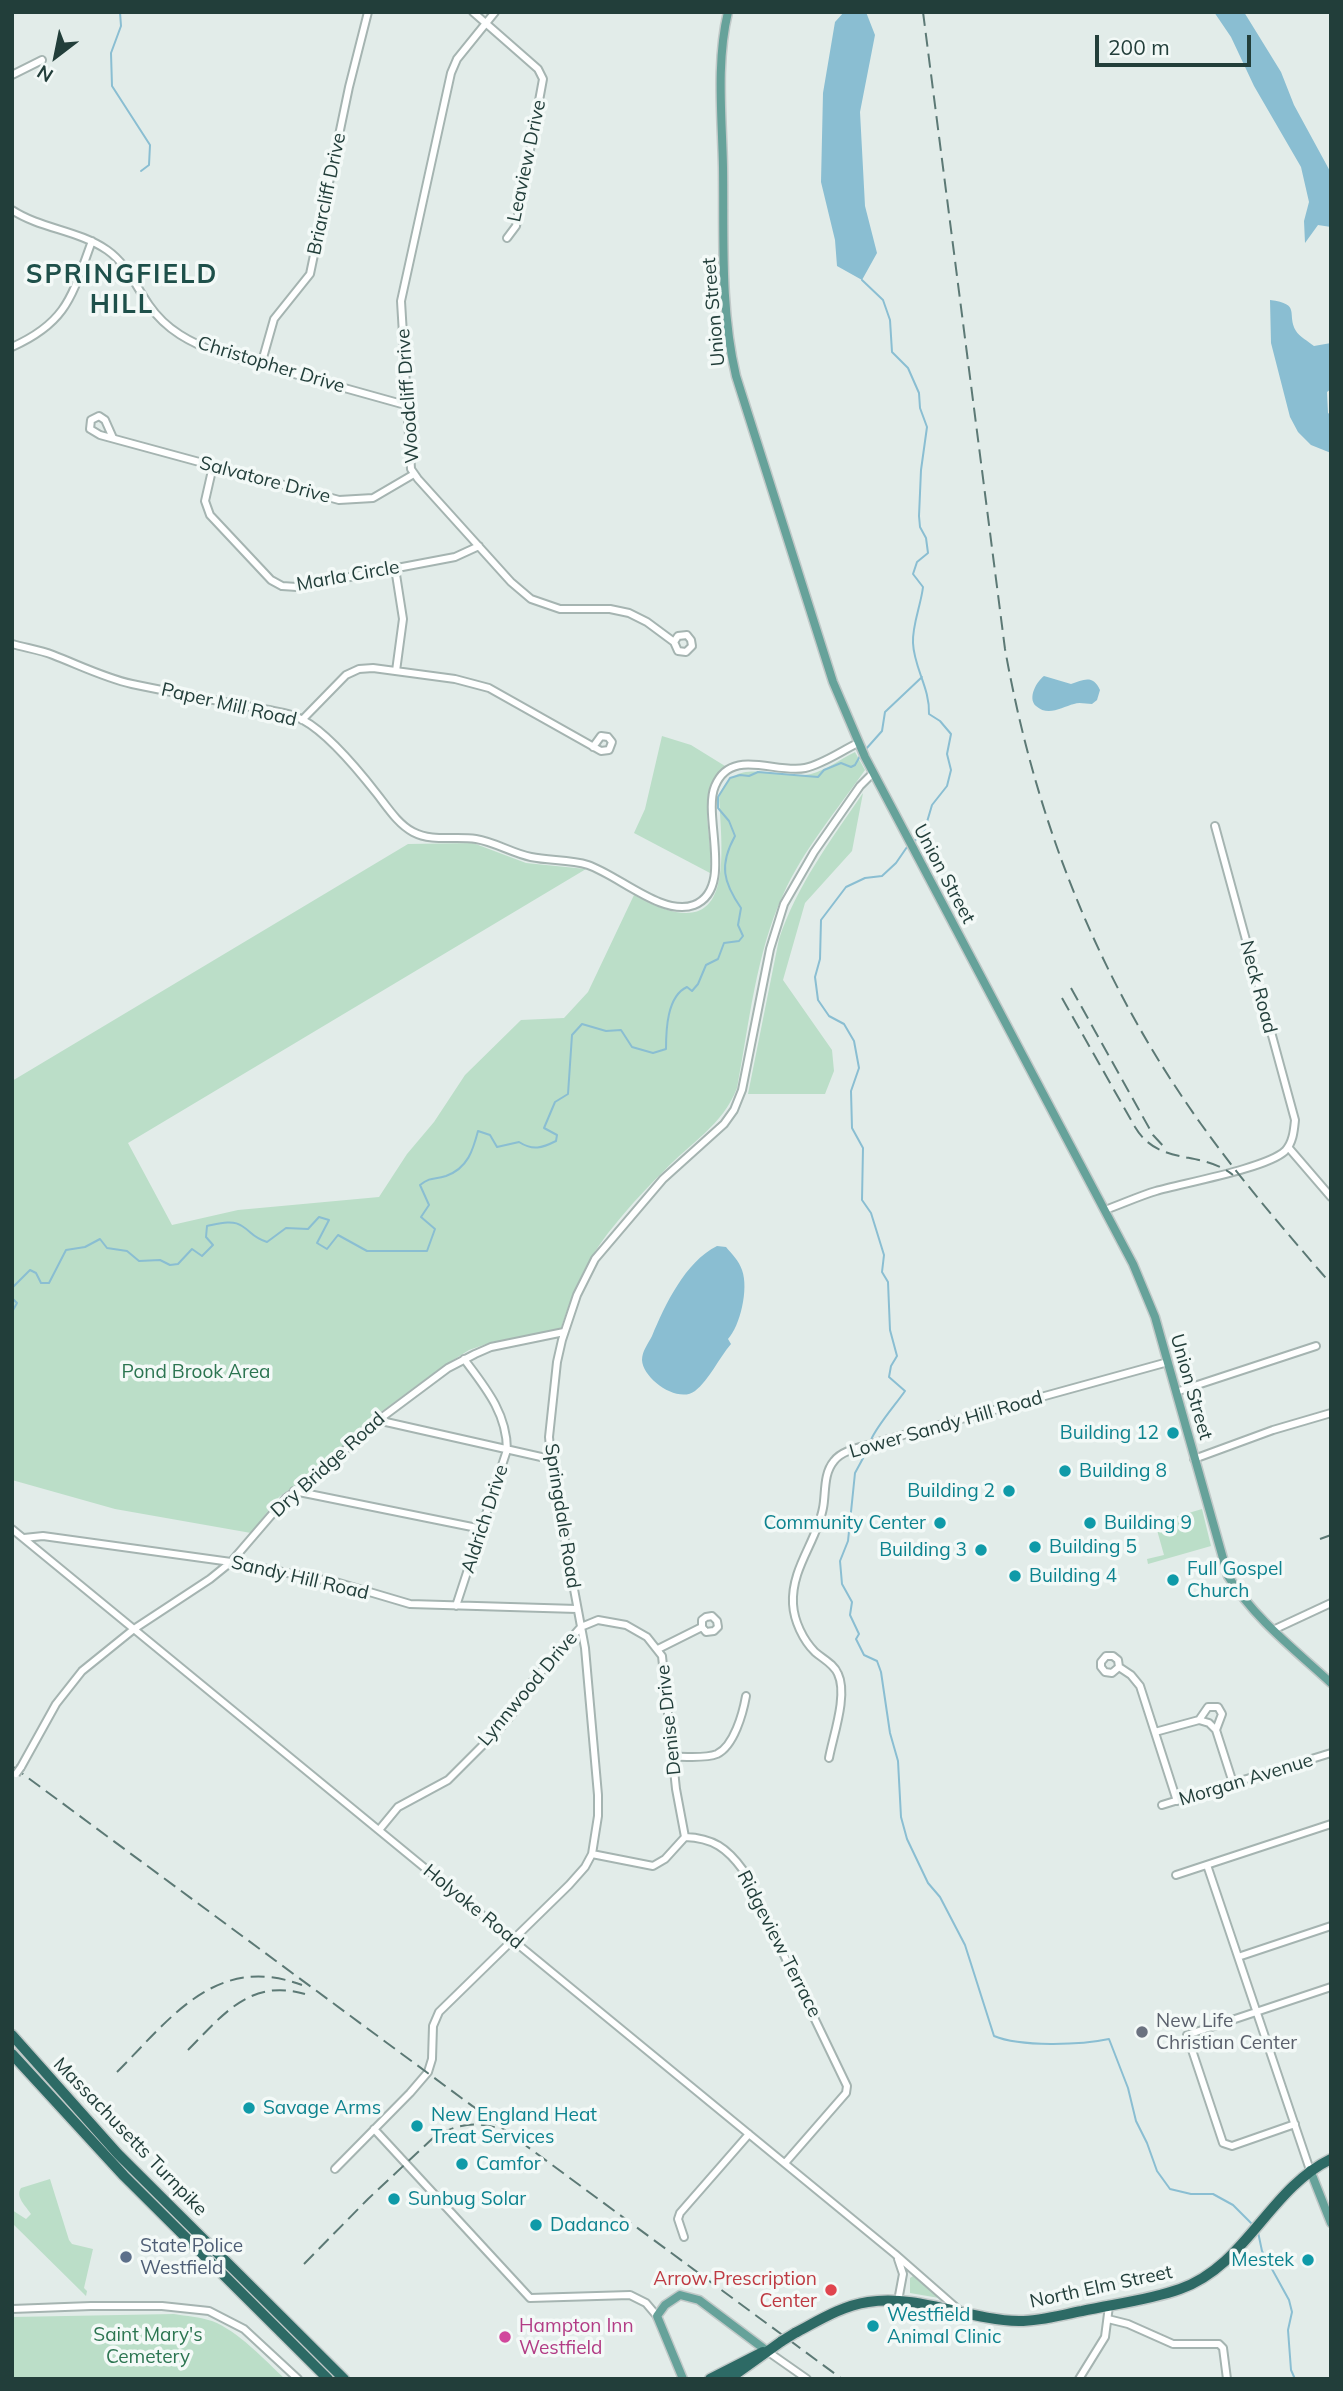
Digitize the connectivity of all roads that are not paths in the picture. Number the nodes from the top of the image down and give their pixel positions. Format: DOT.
graph roads {
  1 [pos="368,12"];
  2 [pos="473,12"];
  3 [pos="495,12"];
  4 [pos="728,12"];
  5 [pos="485,24"];
  6 [pos="42,60"];
  7 [pos="12,75"];
  8 [pos="12,210"];
  9 [pos="507,238"];
  10 [pos="92,241"];
  11 [pos="12,348"];
  12 [pos="261,365"];
  13 [pos="409,406"];
  14 [pos="113,438"];
  15 [pos="213,466"];
  16 [pos="414,474"];
  17 [pos="479,546"];
  18 [pos="395,568"];
  19 [pos="674,642"];
  20 [pos="12,645"];
  21 [pos="396,671"];
  22 [pos="302,720"];
  23 [pos="593,747"];
  24 [pos="861,750"];
  25 [pos="873,773"];
  26 [pos="1215,827"];
  27 [pos="1288,1147"];
  28 [pos="1331,1197"];
  29 [pos="1105,1210"];
  30 [pos="564,1332"];
  31 [pos="1316,1346"];
  32 [pos="464,1359"];
  33 [pos="1167,1362"];
  34 [pos="1177,1392"];
  35 [pos="1331,1413"];
  36 [pos="377,1420"];
  37 [pos="507,1450"];
  38 [pos="1194,1458"];
  39 [pos="550,1459"];
  40 [pos="294,1491"];
  41 [pos="12,1529"];
  42 [pos="482,1529"];
  43 [pos="23,1538"];
  44 [pos="231,1562"];
  45 [pos="1331,1603"];
  46 [pos="456,1606"];
  47 [pos="578,1609"];
  48 [pos="581,1627"];
  49 [pos="702,1628"];
  50 [pos="134,1629"];
  51 [pos="1273,1630"];
  52 [pos="658,1649"];
  53 [pos="1119,1667"];
  54 [pos="1331,1683"];
  55 [pos="746,1696"];
  56 [pos="1199,1720"];
  57 [pos="1216,1730"];
  58 [pos="1155,1732"];
  59 [pos="1331,1754"];
  60 [pos="673,1757"];
  61 [pos="829,1758"];
  62 [pos="16,1774"];
  63 [pos="1233,1783"];
  64 [pos="1177,1801"];
  65 [pos="1162,1805"];
  66 [pos="1331,1824"];
  67 [pos="379,1830"];
  68 [pos="685,1837"];
  69 [pos="592,1854"];
  70 [pos="1207,1865"];
  71 [pos="1176,1875"];
  72 [pos="1331,1926"];
  73 [pos="513,1940"];
  74 [pos="1238,1957"];
  75 [pos="1331,1987"];
  76 [pos="1257,2011"];
  77 [pos="12,2035"];
  78 [pos="12,2054"];
  79 [pos="1295,2124"];
  80 [pos="374,2129"];
  81 [pos="749,2134"];
  82 [pos="1331,2159"];
  83 [pos="785,2163"];
  84 [pos="335,2169"];
  85 [pos="1310,2170"];
  86 [pos="1331,2223"];
  87 [pos="684,2237"];
  88 [pos="895,2254"];
  89 [pos="898,2301"];
  90 [pos="1109,2305"];
  91 [pos="12,2309"];
  92 [pos="962,2312"];
  93 [pos="657,2316"];
  94 [pos="1108,2319"];
  95 [pos="767,2351"];
  96 [pos="681,2377"];
  97 [pos="298,2379"];
  98 [pos="328,2379"];
  99 [pos="344,2379"];
  100 [pos="710,2379"];
  101 [pos="729,2379"];
  102 [pos="807,2379"];
  103 [pos="1079,2379"];
  104 [pos="1227,2379"];
  1 -- 12 [label="street, Briarcliff Drive"];
  2 -- 5 [label="street"];
  3 -- 5 [label="street, Woodcliff Drive"];
  4 -- 24 [label="main road, Union Street"];
  5 -- 9 [label="street, Leaview Drive"];
  5 -- 13 [label="street, Woodcliff Drive"];
  6 -- 7 [label="street"];
  8 -- 10 [label="street, Christopher Drive"];
  10 -- 11 [label="street"];
  10 -- 12 [label="street, Christopher Drive"];
  12 -- 13 [label="street, Christopher Drive"];
  13 -- 16 [label="street, Woodcliff Drive"];
  14 -- 15 [label="street, Salvatore Drive"];
  15 -- 16 [label="street, Salvatore Drive"];
  15 -- 18 [label="street, Marla Circle"];
  16 -- 17 [label="street, Woodcliff Drive"];
  17 -- 18 [label="street, Marla Circle"];
  17 -- 19 [label="street, Woodcliff Drive"];
  18 -- 21 [label="street"];
  20 -- 22 [label="street, Paper Mill Road"];
  21 -- 22 [label="street"];
  21 -- 23 [label="street"];
  22 -- 24 [label="street, Paper Mill Road"];
  24 -- 25 [label="main road, Union Street"];
  25 -- 29 [label="main road, Union Street"];
  25 -- 30 [label="street, Springdale Road"];
  26 -- 27 [label="street, Neck Road"];
  27 -- 28 [label="street"];
  27 -- 29 [label="street"];
  29 -- 33 [label="main road, Union Street"];
  30 -- 32 [label="street, Dry Bridge Road"];
  30 -- 39 [label="street, Springdale Road"];
  31 -- 34 [label="street"];
  32 -- 36 [label="street, Dry Bridge Road"];
  32 -- 37 [label="street, Aldrich Drive"];
  33 -- 34 [label="main road, Union Street"];
  33 -- 61 [label="street, Lower Sandy Hill Road"];
  34 -- 38 [label="main road, Union Street"];
  35 -- 38 [label="street"];
  36 -- 37 [label="street"];
  36 -- 40 [label="street, Dry Bridge Road"];
  37 -- 39 [label="street"];
  37 -- 42 [label="street, Aldrich Drive"];
  38 -- 51 [label="main road, Union Street"];
  39 -- 47 [label="street, Springdale Road"];
  40 -- 42 [label="street"];
  40 -- 44 [label="street, Dry Bridge Road"];
  41 -- 43 [label="street, Holyoke Road"];
  42 -- 46 [label="street, Aldrich Drive"];
  43 -- 44 [label="street, Sandy Hill Road"];
  43 -- 50 [label="street, Holyoke Road"];
  44 -- 46 [label="street, Sandy Hill Road"];
  44 -- 50 [label="street, Dry Bridge Road"];
  45 -- 51 [label="street"];
  46 -- 47 [label="street, Sandy Hill Road"];
  47 -- 48 [label="street, Springdale Road"];
  48 -- 52 [label="street, Denise Drive"];
  48 -- 67 [label="street, Lynnwood Drive"];
  48 -- 69 [label="street, Springdale Road"];
  49 -- 52 [label="street"];
  50 -- 62 [label="street, Dry Bridge Road, bridge"];
  50 -- 67 [label="street, Holyoke Road"];
  51 -- 54 [label="main road, Union Street"];
  52 -- 60 [label="street, Denise Drive"];
  53 -- 58 [label="street"];
  55 -- 60 [label="street"];
  56 -- 57 [label="street"];
  56 -- 57 [label="street"];
  56 -- 58 [label="street"];
  57 -- 63 [label="street"];
  58 -- 64 [label="street"];
  59 -- 63 [label="street, Morgan Avenue"];
  60 -- 68 [label="street, Denise Drive"];
  63 -- 64 [label="street, Morgan Avenue"];
  64 -- 65 [label="street, Morgan Avenue"];
  66 -- 70 [label="street"];
  67 -- 73 [label="street, Holyoke Road"];
  68 -- 69 [label="street"];
  68 -- 83 [label="street, Ridgeview Terrace"];
  69 -- 73 [label="street, Springdale Road"];
  70 -- 71 [label="street"];
  70 -- 74 [label="street"];
  72 -- 74 [label="street"];
  73 -- 80 [label="street, Springdale Road"];
  73 -- 81 [label="street, Holyoke Road"];
  74 -- 76 [label="street"];
  75 -- 76 [label="street"];
  76 -- 79 [label="street"];
  76 -- 79 [label="street"];
  77 -- 99 [label="highway, Massachusetts Turnpike"];
  78 -- 98 [label="highway, Massachusetts Turnpike"];
  79 -- 85 [label="street"];
  80 -- 84 [label="street, Springdale Road"];
  80 -- 93 [label="street"];
  81 -- 83 [label="street, Holyoke Road"];
  81 -- 87 [label="street"];
  82 -- 85 [label="highway, North Elm Street"];
  83 -- 88 [label="street, Holyoke Road"];
  85 -- 86 [label="main road"];
  85 -- 90 [label="highway, North Elm Street"];
  88 -- 89 [label="street"];
  88 -- 92 [label="street, Holyoke Road"];
  89 -- 92 [label="highway, North Elm Street"];
  89 -- 95 [label="highway, North Elm Street, bridge"];
  90 -- 92 [label="highway, North Elm Street"];
  90 -- 94 [label="street"];
  91 -- 97 [label="street"];
  93 -- 95 [label="main road"];
  93 -- 96 [label="main road"];
  94 -- 103 [label="street"];
  94 -- 104 [label="street"];
  95 -- 100 [label="highway"];
  95 -- 101 [label="highway"];
  95 -- 102 [label="street"];
}
